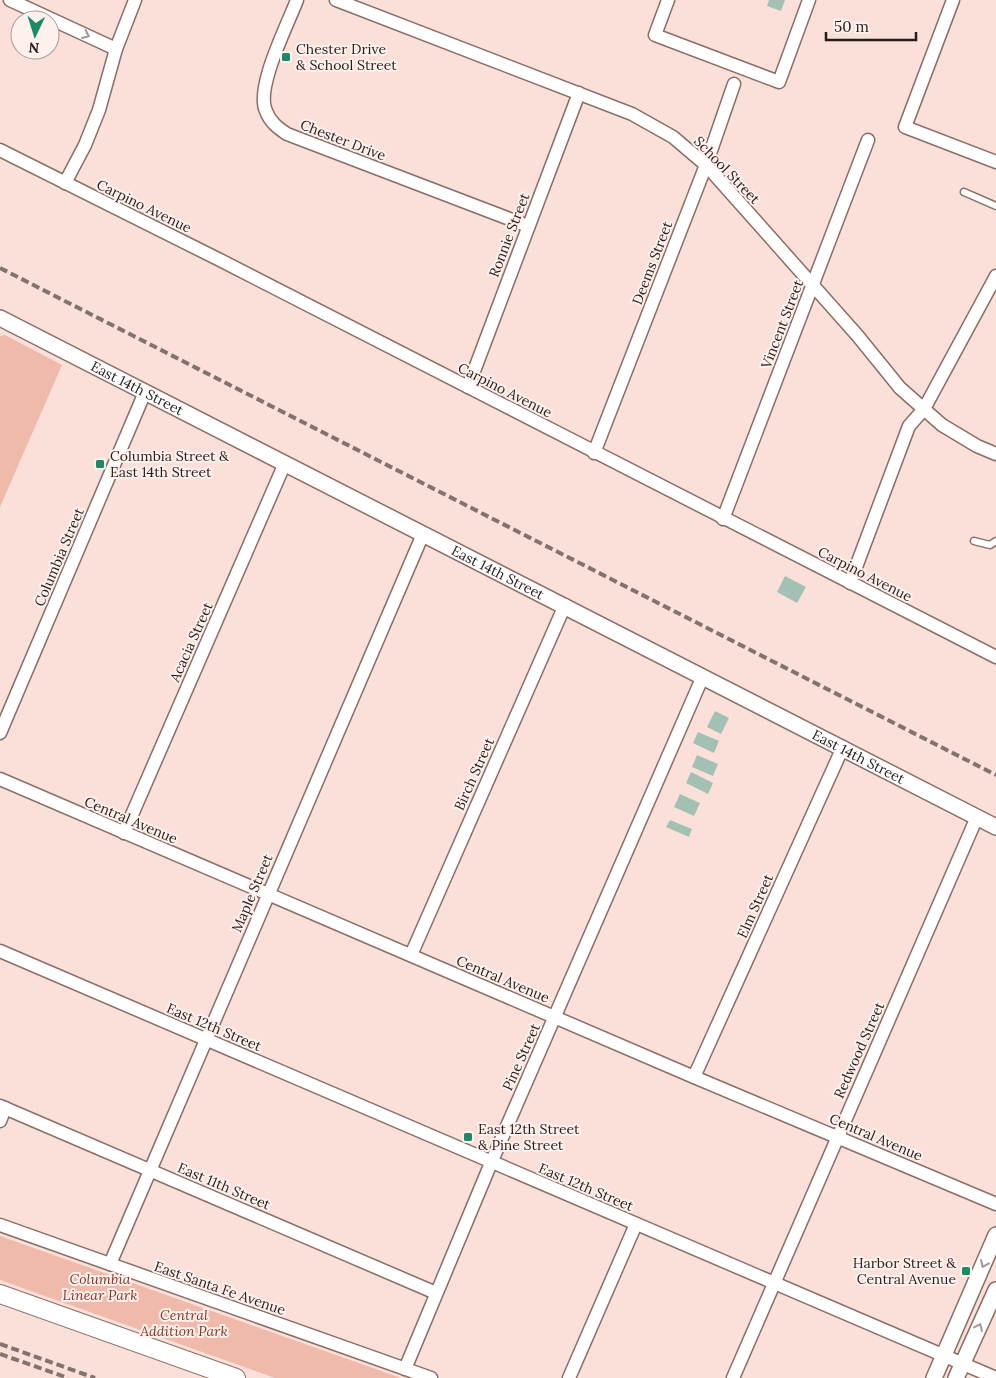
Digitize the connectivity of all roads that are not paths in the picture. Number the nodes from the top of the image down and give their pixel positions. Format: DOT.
graph roads {
  1 [pos="10,0"];
  2 [pos="136,0"];
  3 [pos="297,0"];
  4 [pos="336,0"];
  5 [pos="668,0"];
  6 [pos="809,0"];
  7 [pos="953,0"];
  8 [pos="116,49"];
  9 [pos="734,84"];
  10 [pos="579,93"];
  11 [pos="868,140"];
  12 [pos="0,150"];
  13 [pos="996,162"];
  14 [pos="706,165"];
  15 [pos="65,183"];
  16 [pos="964,192"];
  17 [pos="996,206"];
  18 [pos="528,226"];
  19 [pos="996,276"];
  20 [pos="813,285"];
  21 [pos="0,318"];
  22 [pos="468,387"];
  23 [pos="145,392"];
  24 [pos="924,409"];
  25 [pos="594,453"];
  26 [pos="996,454"];
  27 [pos="285,463"];
  28 [pos="723,519"];
  29 [pos="423,534"];
  30 [pos="974,541"];
  31 [pos="996,541"];
  32 [pos="850,583"];
  33 [pos="565,605"];
  34 [pos="996,657"];
  35 [pos="704,676"];
  36 [pos="0,733"];
  37 [pos="843,747"];
  38 [pos="0,779"];
  39 [pos="977,817"];
  40 [pos="996,826"];
  41 [pos="124,833"];
  42 [pos="267,894"];
  43 [pos="0,951"];
  44 [pos="411,955"];
  45 [pos="555,1017"];
  46 [pos="206,1039"];
  47 [pos="694,1077"];
  48 [pos="3,1107"];
  49 [pos="0,1121"];
  50 [pos="837,1138"];
  51 [pos="490,1163"];
  52 [pos="149,1170"];
  53 [pos="996,1204"];
  54 [pos="636,1224"];
  55 [pos="0,1225"];
  56 [pos="996,1235"];
  57 [pos="110,1264"];
  58 [pos="774,1283"];
  59 [pos="996,1290"];
  60 [pos="436,1293"];
  61 [pos="0,1294"];
  62 [pos="944,1355"];
  63 [pos="963,1363"];
  64 [pos="405,1369"];
  65 [pos="236,1378"];
  66 [pos="431,1378"];
  67 [pos="569,1378"];
  68 [pos="734,1378"];
  69 [pos="934,1378"];
  70 [pos="956,1378"];
  71 [pos="996,1378"];
  1 -- 8 [label="street, one-way"];
  2 -- 8 [label="street"];
  3 -- 18 [label="street, Chester Drive"];
  4 -- 10 [label="street, School Street"];
  5 -- 6 [label="street"];
  7 -- 13 [label="street"];
  8 -- 15 [label="street"];
  9 -- 14 [label="street, Deems Street"];
  10 -- 14 [label="street, School Street"];
  10 -- 18 [label="street, Ronnie Street"];
  11 -- 20 [label="street, Vincent Street"];
  12 -- 15 [label="street, Carpino Avenue"];
  14 -- 20 [label="street, School Street"];
  14 -- 25 [label="street, Deems Street"];
  15 -- 22 [label="street, Carpino Avenue"];
  16 -- 17 [label="lane"];
  18 -- 22 [label="street, Ronnie Street"];
  19 -- 24 [label="street"];
  20 -- 24 [label="street, School Street"];
  20 -- 28 [label="street, Vincent Street"];
  21 -- 23 [label="street, East 14th Street"];
  22 -- 25 [label="street, Carpino Avenue"];
  23 -- 27 [label="street, East 14th Street"];
  23 -- 36 [label="street, Columbia Street"];
  24 -- 26 [label="street, School Street"];
  24 -- 32 [label="street"];
  25 -- 28 [label="street, Carpino Avenue"];
  27 -- 29 [label="street, East 14th Street"];
  27 -- 41 [label="street, Acacia Street"];
  28 -- 32 [label="street, Carpino Avenue"];
  29 -- 33 [label="street, East 14th Street"];
  29 -- 42 [label="street, Maple Street"];
  30 -- 31 [label="lane"];
  32 -- 34 [label="street, Carpino Avenue"];
  33 -- 35 [label="street, East 14th Street"];
  33 -- 44 [label="street, Birch Street"];
  35 -- 37 [label="street, East 14th Street"];
  35 -- 45 [label="street, Pine Street"];
  37 -- 39 [label="street, East 14th Street"];
  37 -- 47 [label="street, Elm Street"];
  38 -- 41 [label="street, Central Avenue"];
  39 -- 40 [label="street, East 14th Street"];
  39 -- 50 [label="street, Redwood Street"];
  41 -- 42 [label="street, Central Avenue"];
  42 -- 44 [label="street, Central Avenue"];
  42 -- 46 [label="street, Maple Street"];
  43 -- 46 [label="street, East 12th Street"];
  44 -- 45 [label="street, Central Avenue"];
  45 -- 47 [label="street, Central Avenue"];
  45 -- 51 [label="street, Pine Street"];
  46 -- 51 [label="street, East 12th Street"];
  46 -- 52 [label="street, Maple Street"];
  47 -- 50 [label="street, Central Avenue"];
  48 -- 49 [label="street"];
  48 -- 52 [label="street, East 11th Street"];
  50 -- 53 [label="street, Central Avenue"];
  50 -- 58 [label="street, Redwood Street"];
  51 -- 54 [label="street, East 12th Street"];
  51 -- 60 [label="street, Pine Street"];
  52 -- 57 [label="street, Maple Street"];
  52 -- 60 [label="street, East 11th Street"];
  54 -- 58 [label="street, East 12th Street"];
  54 -- 67 [label="street"];
  55 -- 57 [label="street, East Santa Fe Avenue"];
  56 -- 62 [label="street, one-way"];
  57 -- 64 [label="street, East Santa Fe Avenue"];
  58 -- 62 [label="street, East 12th Street"];
  58 -- 68 [label="street, Redwood Street"];
  63 -- 59 [label="street, one-way"];
  60 -- 64 [label="street, Pine Street"];
  61 -- 65 [label="main road"];
  62 -- 63 [label="street, East 12th Street"];
  62 -- 69 [label="street"];
  63 -- 70 [label="street"];
  63 -- 71 [label="street, East 12th Street"];
  64 -- 66 [label="street, East Santa Fe Avenue"];
}
